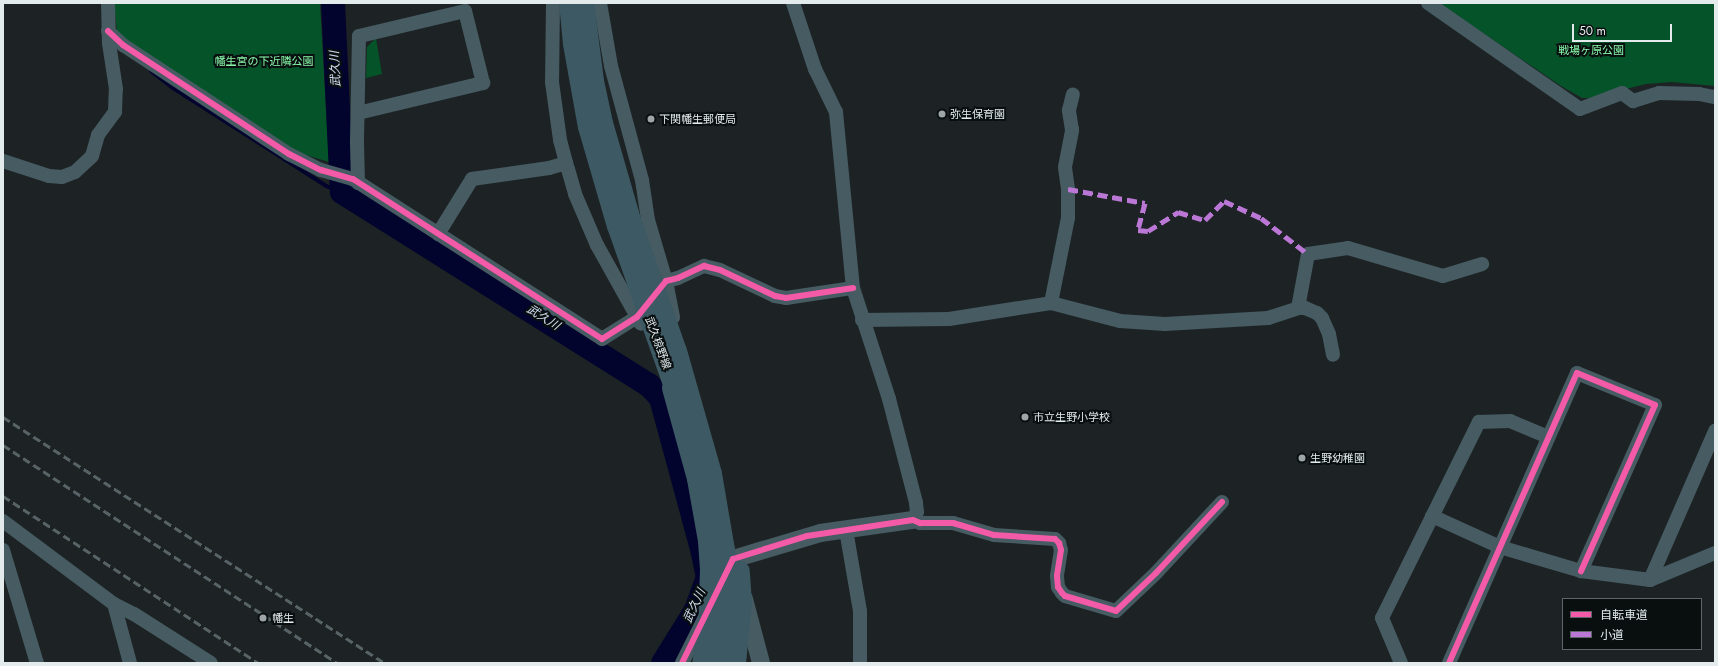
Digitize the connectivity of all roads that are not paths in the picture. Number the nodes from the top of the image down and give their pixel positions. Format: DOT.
graph roads {
  1 [pos="108,3"];
  2 [pos="553,3"];
  3 [pos="569,3"];
  4 [pos="584,3"];
  5 [pos="600,3"];
  6 [pos="793,3"];
  7 [pos="1428,3"];
  8 [pos="108,31"];
  9 [pos="1073,94"];
  10 [pos="1715,97"];
  11 [pos="358,113"];
  12 [pos="3,161"];
  13 [pos="566,163"];
  14 [pos="355,181"];
  15 [pos="624,223"];
  16 [pos="438,234"];
  17 [pos="1482,264"];
  18 [pos="666,281"];
  19 [pos="853,288"];
  20 [pos="1051,303"];
  21 [pos="1298,308"];
  22 [pos="637,317"];
  23 [pos="862,320"];
  24 [pos="670,354"];
  25 [pos="1333,356"];
  26 [pos="1715,431"];
  27 [pos="1548,437"];
  28 [pos="699,441"];
  29 [pos="1222,502"];
  30 [pos="1432,516"];
  31 [pos="913,520"];
  32 [pos="3,521"];
  33 [pos="846,530"];
  34 [pos="1500,547"];
  35 [pos="3,550"];
  36 [pos="1715,553"];
  37 [pos="733,559"];
  38 [pos="1581,571"];
  39 [pos="1650,580"];
  40 [pos="114,604"];
  41 [pos="37,663"];
  42 [pos="130,663"];
  43 [pos="211,663"];
  44 [pos="682,663"];
  45 [pos="692,663"];
  46 [pos="702,663"];
  47 [pos="712,663"];
  48 [pos="720,663"];
  49 [pos="736,663"];
  50 [pos="761,663"];
  51 [pos="860,663"];
  52 [pos="1401,663"];
  53 [pos="1449,663"];
  1 -- 8 [label="street"];
  2 -- 13 [label="street"];
  3 -- 15 [label="main road, 武久椋野線"];
  4 -- 15 [label="main road, 武久椋野線"];
  5 -- 18 [label="street"];
  6 -- 19 [label="street"];
  7 -- 10 [label="street"];
  8 -- 12 [label="street"];
  8 -- 14 [label="street"];
  9 -- 20 [label="street"];
  11 -- 11 [label="street"];
  11 -- 14 [label="street"];
  13 -- 16 [label="street"];
  13 -- 22 [label="street"];
  14 -- 16 [label="street"];
  15 -- 24 [label="main road, 武久椋野線, bridge"];
  16 -- 22 [label="street"];
  17 -- 21 [label="street"];
  18 -- 19 [label="street"];
  18 -- 22 [label="street"];
  18 -- 28 [label="street"];
  19 -- 23 [label="street"];
  20 -- 21 [label="street"];
  20 -- 23 [label="street"];
  21 -- 25 [label="street"];
  22 -- 28 [label="street"];
  23 -- 31 [label="street"];
  24 -- 46 [label="main road, bridge"];
  24 -- 47 [label="main road, 武久椋野線, bridge"];
  24 -- 48 [label="main road, 武久椋野線, bridge"];
  24 -- 49 [label="main road, bridge"];
  26 -- 39 [label="street"];
  27 -- 30 [label="street"];
  27 -- 34 [label="street"];
  27 -- 38 [label="street"];
  28 -- 37 [label="street"];
  29 -- 31 [label="street"];
  30 -- 34 [label="street"];
  30 -- 52 [label="street"];
  31 -- 33 [label="street"];
  32 -- 40 [label="street"];
  33 -- 37 [label="street"];
  33 -- 51 [label="street"];
  34 -- 38 [label="street"];
  34 -- 53 [label="street"];
  35 -- 41 [label="street"];
  36 -- 39 [label="street"];
  37 -- 44 [label="street"];
  37 -- 45 [label="street"];
  37 -- 50 [label="street"];
  38 -- 39 [label="street"];
  40 -- 42 [label="street"];
  40 -- 43 [label="street"];
}
